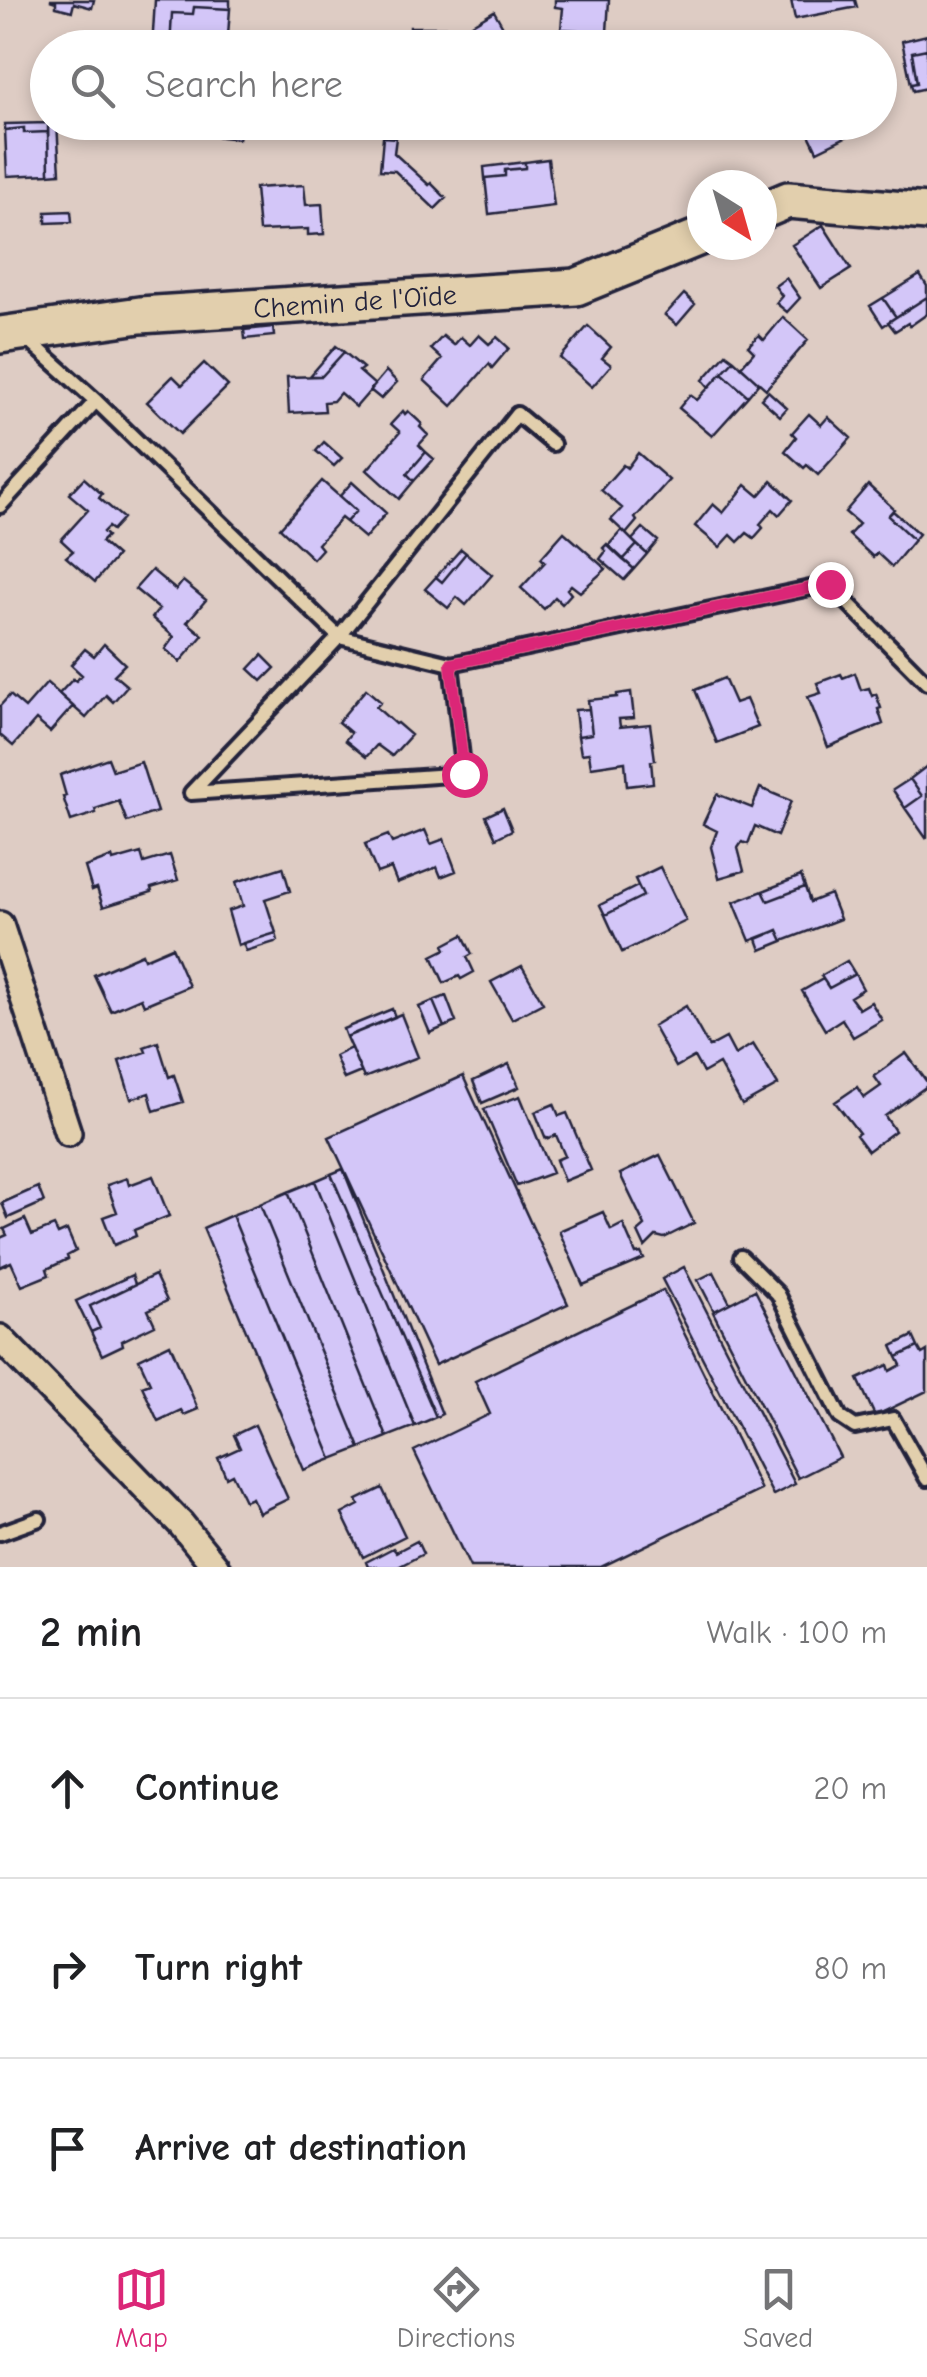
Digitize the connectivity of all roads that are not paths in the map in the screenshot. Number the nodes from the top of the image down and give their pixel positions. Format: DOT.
graph roads {
  1 [pos="777,205"];
  2 [pos="927,212"];
  3 [pos="687,242"];
  4 [pos="10,334"];
  5 [pos="96,400"];
  6 [pos="554,444"];
  7 [pos="0,506"];
  8 [pos="339,637"];
  9 [pos="451,664"];
  10 [pos="927,684"];
  11 [pos="0,925"];
  12 [pos="68,1133"];
  13 [pos="741,1258"];
  14 [pos="0,1338"];
  15 [pos="927,1480"];
  16 [pos="39,1519"];
  17 [pos="0,1533"];
  18 [pos="216,1567"];
  1 -- 2 [label="street"];
  3 -- 4 [label="street, Chemin de l'Oïde"];
  4 -- 5 [label="lane"];
  5 -- 7 [label="lane"];
  5 -- 8 [label="lane"];
  6 -- 8 [label="lane"];
  8 -- 9 [label="lane"];
  8 -- 9 [label="lane"];
  9 -- 10 [label="lane"];
  11 -- 12 [label="street"];
  13 -- 15 [label="lane"];
  14 -- 18 [label="street"];
  16 -- 17 [label="lane"];
}
